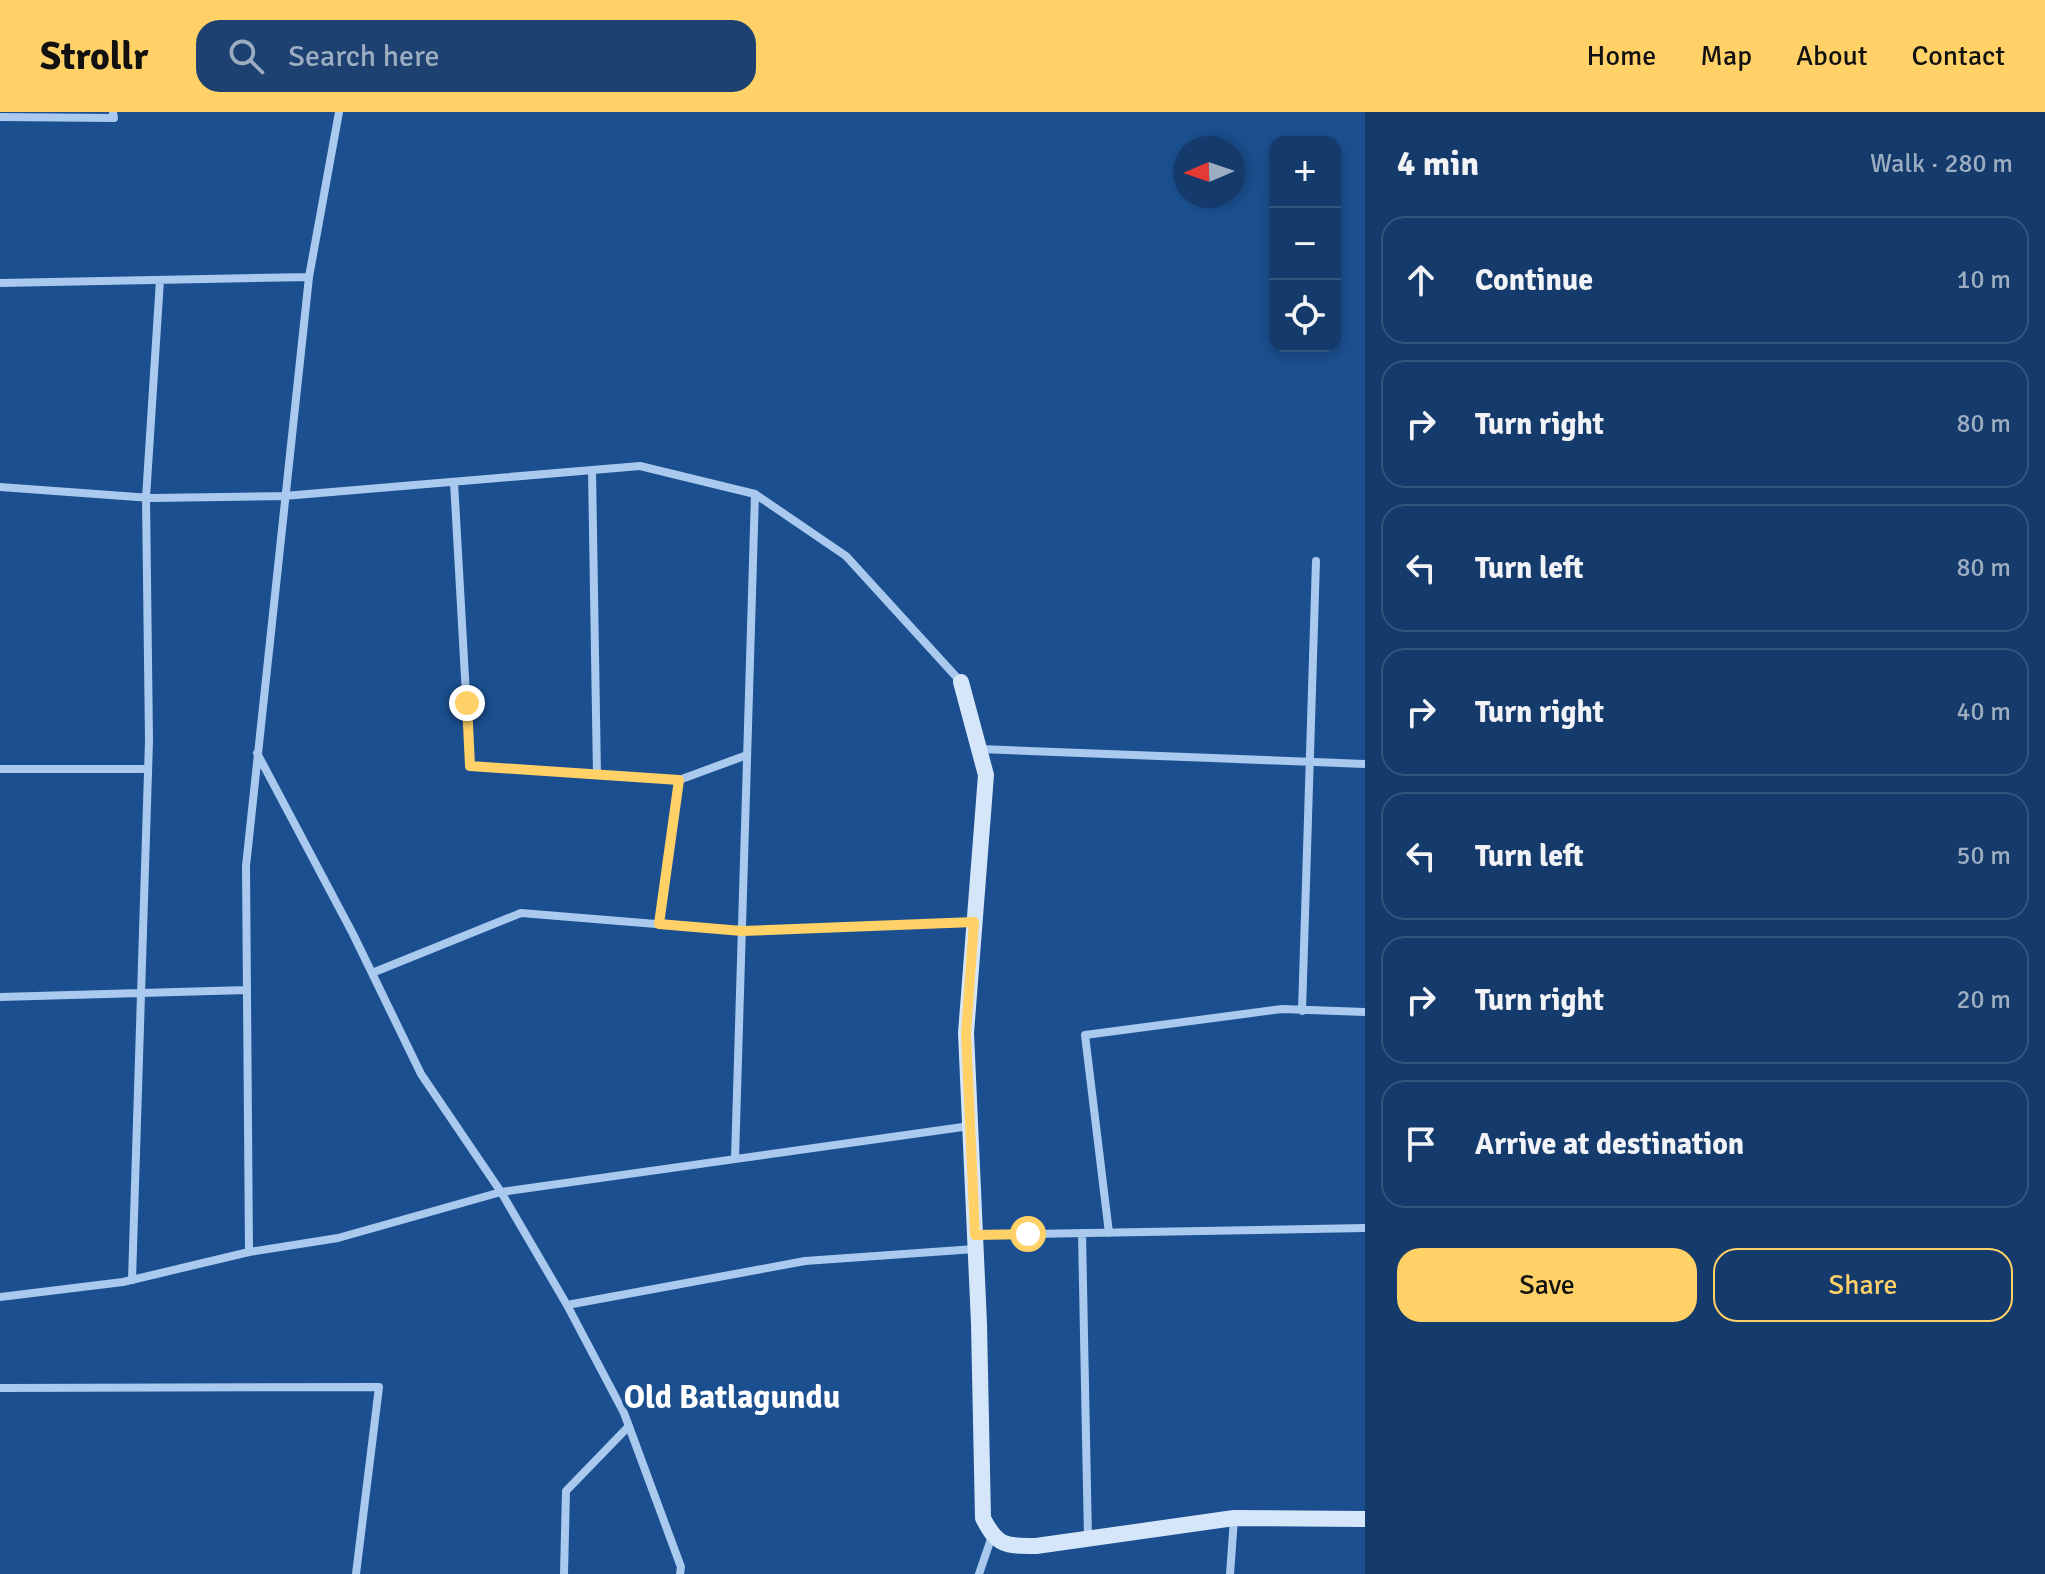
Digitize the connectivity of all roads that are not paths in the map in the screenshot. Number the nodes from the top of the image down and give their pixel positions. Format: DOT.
graph roads {
  1 [pos="113,112"];
  2 [pos="339,112"];
  3 [pos="0,117"];
  4 [pos="309,277"];
  5 [pos="160,280"];
  6 [pos="0,283"];
  7 [pos="592,470"];
  8 [pos="454,482"];
  9 [pos="0,487"];
  10 [pos="755,494"];
  11 [pos="284,496"];
  12 [pos="146,498"];
  13 [pos="1316,561"];
  14 [pos="961,682"];
  15 [pos="979,749"];
  16 [pos="257,753"];
  17 [pos="747,755"];
  18 [pos="1309,762"];
  19 [pos="1365,764"];
  20 [pos="0,769"];
  21 [pos="148,769"];
  22 [pos="597,775"];
  23 [pos="679,780"];
  24 [pos="974,922"];
  25 [pos="659,924"];
  26 [pos="742,931"];
  27 [pos="372,973"];
  28 [pos="247,990"];
  29 [pos="141,992"];
  30 [pos="0,997"];
  31 [pos="1302,1011"];
  32 [pos="1365,1012"];
  33 [pos="970,1126"];
  34 [pos="735,1159"];
  35 [pos="501,1192"];
  36 [pos="1365,1228"];
  37 [pos="1082,1233"];
  38 [pos="1109,1233"];
  39 [pos="975,1242"];
  40 [pos="249,1252"];
  41 [pos="132,1280"];
  42 [pos="0,1297"];
  43 [pos="567,1305"];
  44 [pos="0,1388"];
  45 [pos="629,1426"];
  46 [pos="1234,1518"];
  47 [pos="1365,1519"];
  48 [pos="992,1536"];
  49 [pos="1088,1539"];
  50 [pos="356,1574"];
  51 [pos="564,1574"];
  52 [pos="680,1574"];
  53 [pos="979,1574"];
  54 [pos="1230,1574"];
  1 -- 3 [label="street"];
  2 -- 4 [label="street"];
  4 -- 5 [label="street"];
  4 -- 11 [label="street"];
  5 -- 6 [label="street"];
  5 -- 12 [label="street"];
  7 -- 8 [label="street"];
  7 -- 10 [label="street"];
  7 -- 22 [label="street"];
  8 -- 11 [label="street"];
  8 -- 22 [label="street"];
  9 -- 12 [label="street"];
  10 -- 14 [label="street"];
  10 -- 17 [label="street"];
  11 -- 12 [label="street"];
  11 -- 16 [label="street"];
  12 -- 21 [label="street"];
  13 -- 18 [label="street"];
  14 -- 15 [label="main road"];
  15 -- 18 [label="street"];
  15 -- 24 [label="main road"];
  16 -- 27 [label="street"];
  16 -- 28 [label="street"];
  17 -- 23 [label="street"];
  17 -- 26 [label="street"];
  18 -- 19 [label="street"];
  18 -- 31 [label="street"];
  20 -- 21 [label="street"];
  21 -- 29 [label="street"];
  22 -- 23 [label="street"];
  23 -- 25 [label="street"];
  24 -- 26 [label="street"];
  24 -- 33 [label="main road"];
  25 -- 26 [label="street"];
  25 -- 27 [label="street"];
  26 -- 34 [label="street"];
  27 -- 35 [label="street"];
  28 -- 29 [label="street"];
  28 -- 40 [label="street"];
  29 -- 30 [label="street"];
  29 -- 41 [label="street"];
  31 -- 32 [label="street"];
  31 -- 38 [label="street"];
  33 -- 34 [label="street"];
  33 -- 39 [label="main road"];
  34 -- 35 [label="street"];
  35 -- 40 [label="street"];
  35 -- 43 [label="street"];
  36 -- 38 [label="street"];
  37 -- 38 [label="street"];
  37 -- 39 [label="street"];
  37 -- 49 [label="street"];
  39 -- 43 [label="street"];
  39 -- 48 [label="main road"];
  40 -- 41 [label="street"];
  41 -- 42 [label="street"];
  43 -- 45 [label="street"];
  44 -- 50 [label="street"];
  45 -- 51 [label="street"];
  45 -- 52 [label="street"];
  46 -- 47 [label="main road"];
  46 -- 49 [label="main road"];
  46 -- 54 [label="street"];
  48 -- 49 [label="main road"];
  48 -- 53 [label="street"];
}
